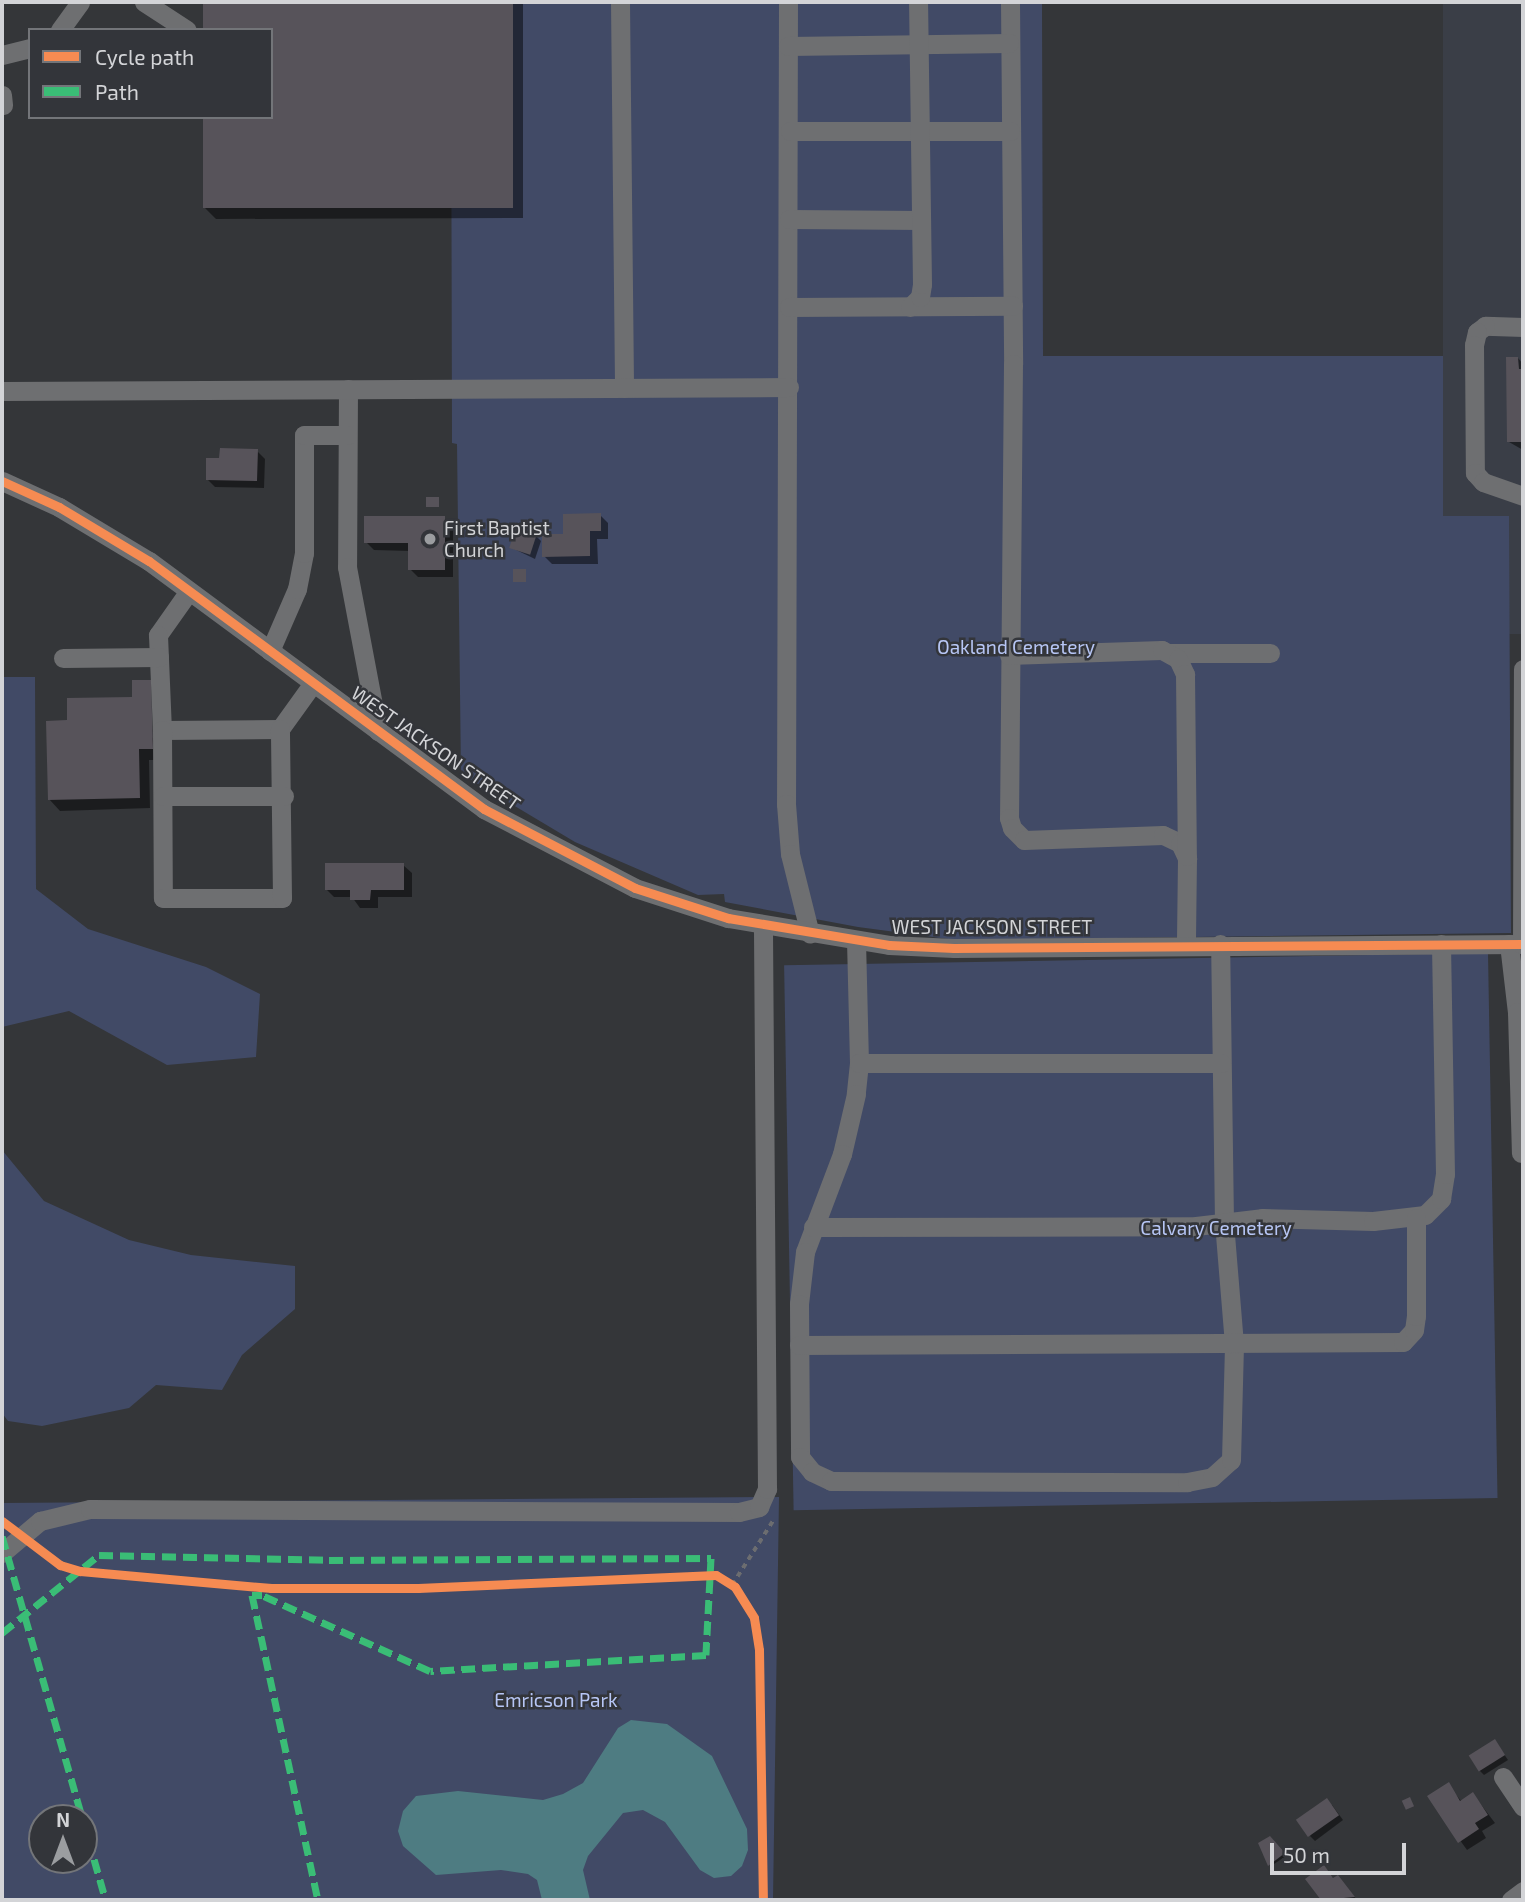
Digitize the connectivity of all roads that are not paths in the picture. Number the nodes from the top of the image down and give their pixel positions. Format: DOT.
graph roads {
  1 [pos="79,2"];
  2 [pos="144,2"];
  3 [pos="620,2"];
  4 [pos="788,2"];
  5 [pos="918,2"];
  6 [pos="1010,2"];
  7 [pos="61,28"];
  8 [pos="184,28"];
  9 [pos="1009,43"];
  10 [pos="919,44"];
  11 [pos="788,46"];
  12 [pos="28,48"];
  13 [pos="2,55"];
  14 [pos="790,131"];
  15 [pos="920,131"];
  16 [pos="1010,131"];
  17 [pos="789,219"];
  18 [pos="921,220"];
  19 [pos="1013,306"];
  20 [pos="789,307"];
  21 [pos="910,307"];
  22 [pos="1523,327"];
  23 [pos="624,387"];
  24 [pos="789,387"];
  25 [pos="348,389"];
  26 [pos="2,391"];
  27 [pos="347,435"];
  28 [pos="2,481"];
  29 [pos="1523,496"];
  30 [pos="189,591"];
  31 [pos="271,651"];
  32 [pos="1170,653"];
  33 [pos="1270,653"];
  34 [pos="1009,655"];
  35 [pos="159,657"];
  36 [pos="63,658"];
  37 [pos="1523,669"];
  38 [pos="313,683"];
  39 [pos="280,729"];
  40 [pos="162,730"];
  41 [pos="378,731"];
  42 [pos="1522,769"];
  43 [pos="163,796"];
  44 [pos="284,796"];
  45 [pos="1187,858"];
  46 [pos="763,925"];
  47 [pos="810,934"];
  48 [pos="856,940"];
  49 [pos="1186,944"];
  50 [pos="1220,944"];
  51 [pos="1441,944"];
  52 [pos="1518,944"];
  53 [pos="859,1063"];
  54 [pos="1222,1063"];
  55 [pos="1521,1153"];
  56 [pos="1416,1218"];
  57 [pos="1224,1222"];
  58 [pos="813,1227"];
  59 [pos="1234,1344"];
  60 [pos="799,1345"];
  61 [pos="2,1553"];
  62 [pos="1503,1777"];
  63 [pos="1523,1807"];
  64 [pos="1523,1891"];
  65 [pos="1511,1900"];
  1 -- 7 [label="street"];
  2 -- 8 [label="street"];
  3 -- 23 [label="street"];
  4 -- 11 [label="street"];
  5 -- 10 [label="street"];
  6 -- 9 [label="street"];
  9 -- 10 [label="street"];
  9 -- 16 [label="street"];
  10 -- 11 [label="street"];
  10 -- 15 [label="street"];
  11 -- 14 [label="street"];
  12 -- 13 [label="street"];
  14 -- 15 [label="street"];
  14 -- 17 [label="street"];
  15 -- 16 [label="street"];
  15 -- 18 [label="street"];
  16 -- 19 [label="street"];
  17 -- 18 [label="street"];
  17 -- 20 [label="street"];
  18 -- 21 [label="street"];
  19 -- 21 [label="street"];
  19 -- 34 [label="street"];
  20 -- 21 [label="street"];
  20 -- 24 [label="street"];
  22 -- 29 [label="street"];
  23 -- 24 [label="street"];
  23 -- 25 [label="street"];
  24 -- 47 [label="street"];
  25 -- 26 [label="street"];
  25 -- 27 [label="street"];
  27 -- 31 [label="street"];
  27 -- 41 [label="street"];
  28 -- 30 [label="street, WEST JACKSON STREET"];
  30 -- 31 [label="street, WEST JACKSON STREET"];
  30 -- 35 [label="street"];
  31 -- 38 [label="street, WEST JACKSON STREET"];
  32 -- 33 [label="street"];
  32 -- 34 [label="street"];
  32 -- 45 [label="street"];
  34 -- 45 [label="street"];
  35 -- 36 [label="street"];
  35 -- 40 [label="street"];
  37 -- 42 [label="street"];
  38 -- 39 [label="street"];
  38 -- 41 [label="street, WEST JACKSON STREET"];
  39 -- 40 [label="street"];
  39 -- 44 [label="street"];
  40 -- 43 [label="street"];
  41 -- 46 [label="street, WEST JACKSON STREET"];
  42 -- 52 [label="street"];
  43 -- 44 [label="street"];
  43 -- 44 [label="street"];
  45 -- 49 [label="street"];
  46 -- 47 [label="street, WEST JACKSON STREET"];
  46 -- 61 [label="street"];
  47 -- 48 [label="street, WEST JACKSON STREET"];
  48 -- 49 [label="street, WEST JACKSON STREET"];
  48 -- 53 [label="street"];
  49 -- 50 [label="street, WEST JACKSON STREET"];
  50 -- 51 [label="street, WEST JACKSON STREET"];
  50 -- 54 [label="street"];
  51 -- 52 [label="street, WEST JACKSON STREET"];
  51 -- 56 [label="street"];
  52 -- 55 [label="street"];
  53 -- 54 [label="street"];
  53 -- 58 [label="street"];
  54 -- 57 [label="street"];
  56 -- 57 [label="street"];
  56 -- 59 [label="street"];
  57 -- 58 [label="street"];
  57 -- 59 [label="street"];
  58 -- 60 [label="street"];
  59 -- 60 [label="street"];
  59 -- 60 [label="street"];
  62 -- 63 [label="street"];
  64 -- 65 [label="street"];
}
